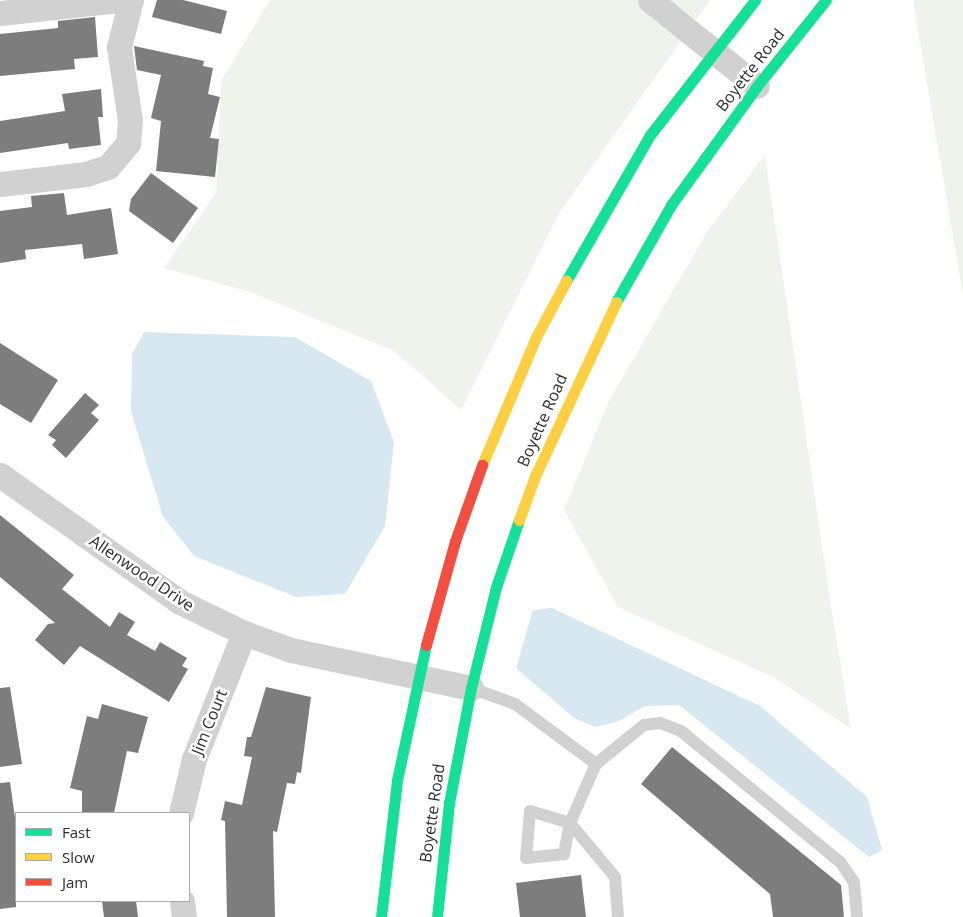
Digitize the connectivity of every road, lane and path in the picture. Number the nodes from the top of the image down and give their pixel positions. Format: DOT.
graph roads {
  1 [pos="120,0"];
  2 [pos="131,0"];
  3 [pos="650,0"];
  4 [pos="755,0"];
  5 [pos="826,0"];
  6 [pos="0,13"];
  7 [pos="713,52"];
  8 [pos="757,86"];
  9 [pos="0,184"];
  10 [pos="0,476"];
  11 [pos="244,633"];
  12 [pos="417,676"];
  13 [pos="471,688"];
  14 [pos="596,764"];
  15 [pos="181,812"];
  16 [pos="570,823"];
  17 [pos="182,902"];
  18 [pos="184,917"];
  19 [pos="381,917"];
  20 [pos="437,917"];
  21 [pos="618,917"];
  22 [pos="857,917"];
  1 -- 6 [label="street"];
  2 -- 9 [label="street"];
  3 -- 7 [label="street"];
  4 -- 7 [label="main road"];
  5 -- 8 [label="main road, Boyette Road"];
  7 -- 8 [label="street"];
  7 -- 12 [label="main road"];
  8 -- 13 [label="main road, Boyette Road"];
  10 -- 11 [label="street, Allenwood Drive"];
  11 -- 12 [label="street, Allenwood Drive"];
  11 -- 15 [label="street, Jim Court"];
  12 -- 13 [label="street, Allenwood Drive"];
  12 -- 19 [label="main road"];
  13 -- 14 [label="lane"];
  13 -- 20 [label="main road, Boyette Road"];
  14 -- 16 [label="lane"];
  14 -- 22 [label="lane"];
  16 -- 16 [label="lane"];
  16 -- 21 [label="lane"];
  17 -- 18 [label="street"];
}
